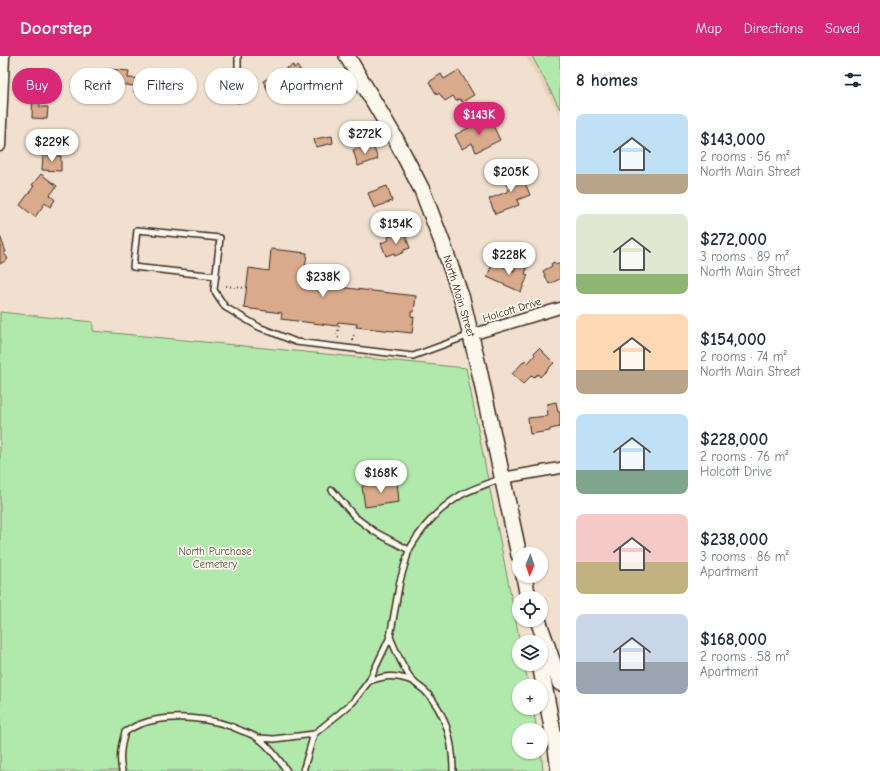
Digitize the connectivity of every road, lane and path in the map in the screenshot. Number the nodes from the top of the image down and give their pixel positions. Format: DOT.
graph roads {
  1 [pos="4,56"];
  2 [pos="238,56"];
  3 [pos="347,56"];
  4 [pos="238,68"];
  5 [pos="0,146"];
  6 [pos="216,276"];
  7 [pos="226,286"];
  8 [pos="246,288"];
  9 [pos="560,308"];
  10 [pos="339,326"];
  11 [pos="355,328"];
  12 [pos="471,335"];
  13 [pos="560,468"];
  14 [pos="502,478"];
  15 [pos="332,490"];
  16 [pos="517,547"];
  17 [pos="409,550"];
  18 [pos="540,627"];
  19 [pos="390,637"];
  20 [pos="541,671"];
  21 [pos="369,681"];
  22 [pos="413,681"];
  23 [pos="560,683"];
  24 [pos="314,734"];
  25 [pos="259,738"];
  26 [pos="122,771"];
  27 [pos="287,771"];
  28 [pos="303,771"];
  29 [pos="453,771"];
  30 [pos="559,771"];
  1 -- 5 [label="street"];
  2 -- 4 [label="lane"];
  3 -- 12 [label="main road, North Main Street"];
  6 -- 6 [label="lane"];
  6 -- 12 [label="lane"];
  7 -- 8 [label="path"];
  9 -- 12 [label="street, Holcott Drive"];
  10 -- 11 [label="path"];
  12 -- 14 [label="main road, North Main Street"];
  13 -- 14 [label="street"];
  14 -- 16 [label="main road, North Main Street"];
  14 -- 17 [label="lane"];
  15 -- 17 [label="lane"];
  17 -- 19 [label="lane"];
  18 -- 23 [label="main road"];
  19 -- 21 [label="lane"];
  19 -- 22 [label="lane"];
  20 -- 30 [label="main road"];
  21 -- 22 [label="lane"];
  21 -- 24 [label="lane"];
  22 -- 29 [label="lane"];
  24 -- 25 [label="lane"];
  24 -- 28 [label="lane"];
  25 -- 26 [label="lane"];
  25 -- 27 [label="lane"];
}
